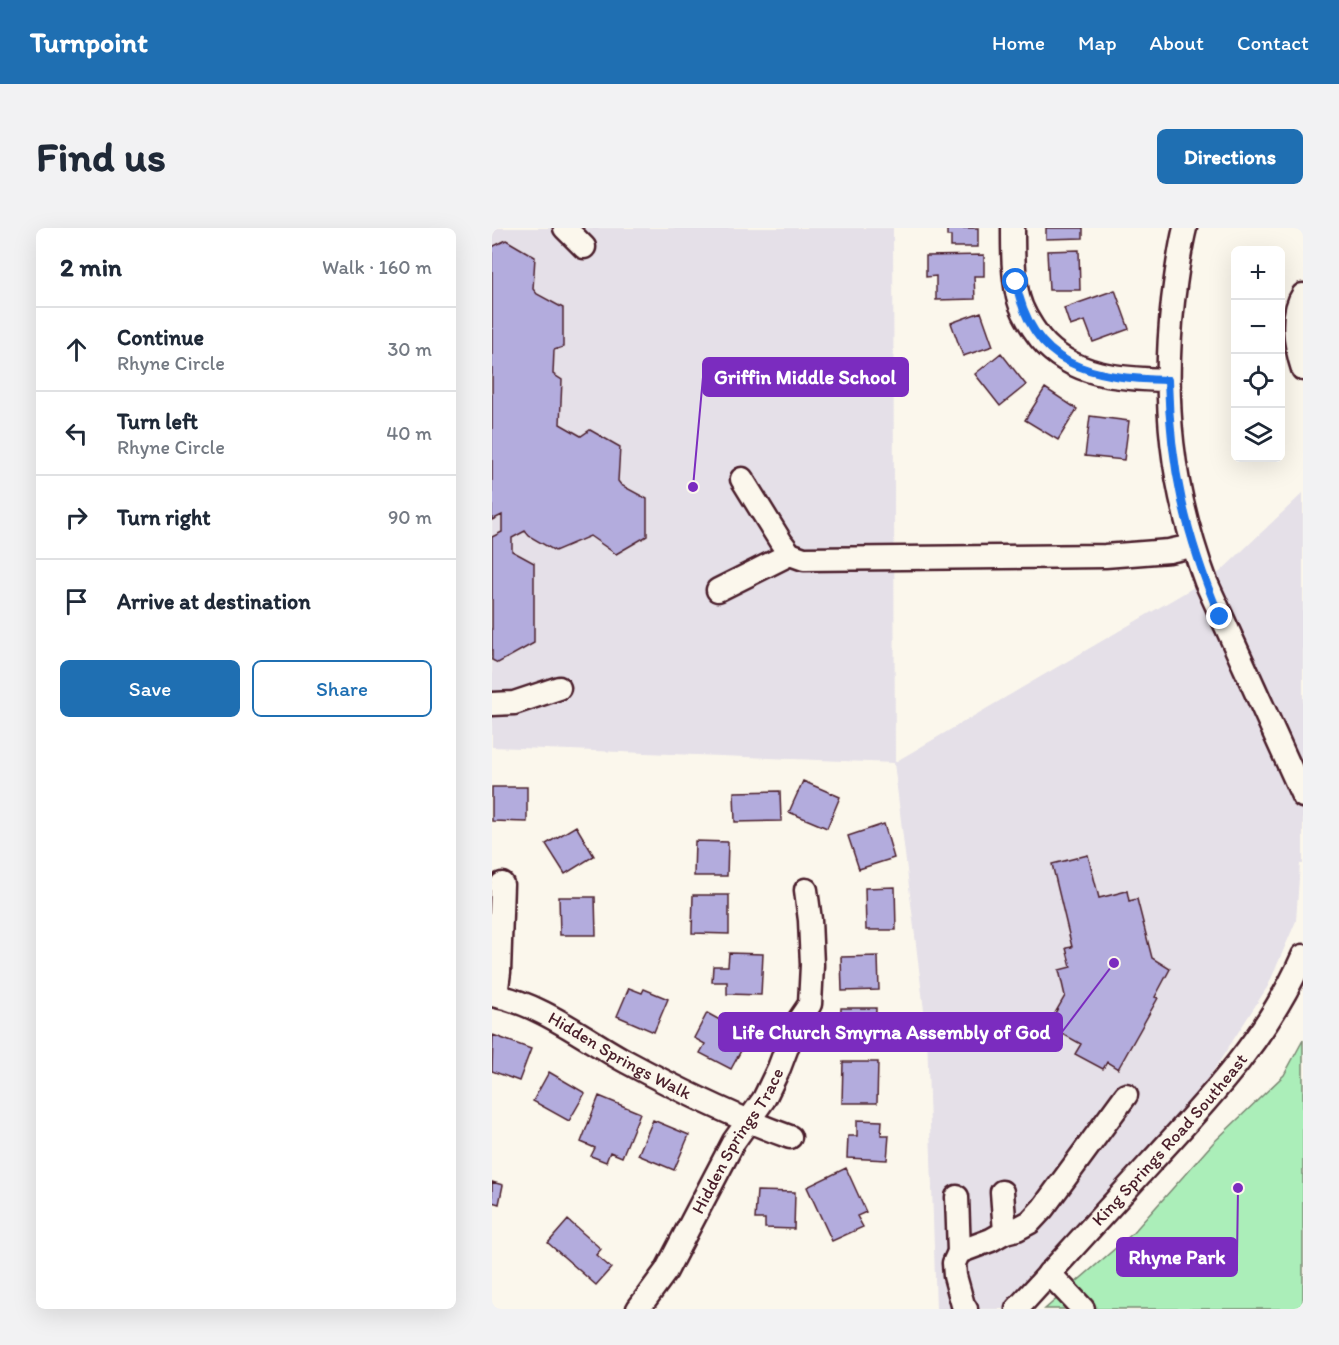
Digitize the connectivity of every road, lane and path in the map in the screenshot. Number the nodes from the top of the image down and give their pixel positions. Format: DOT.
graph roads {
  1 [pos="565,228"];
  2 [pos="1013,228"];
  3 [pos="1185,228"];
  4 [pos="584,247"];
  5 [pos="1303,295"];
  6 [pos="1303,369"];
  7 [pos="1168,380"];
  8 [pos="741,479"];
  9 [pos="1192,546"];
  10 [pos="790,554"];
  11 [pos="718,590"];
  12 [pos="559,688"];
  13 [pos="492,704"];
  14 [pos="1301,785"];
  15 [pos="502,884"];
  16 [pos="806,890"];
  17 [pos="1303,956"];
  18 [pos="494,995"];
  19 [pos="1126,1095"];
  20 [pos="748,1122"];
  21 [pos="790,1137"];
  22 [pos="1002,1192"];
  23 [pos="957,1197"];
  24 [pos="1005,1232"];
  25 [pos="959,1252"];
  26 [pos="1049,1273"];
  27 [pos="638,1309"];
  28 [pos="966,1309"];
  29 [pos="1017,1309"];
  30 [pos="1083,1309"];
  1 -- 4 [label="street"];
  2 -- 7 [label="street"];
  3 -- 7 [label="street"];
  5 -- 6 [label="street"];
  7 -- 9 [label="street"];
  8 -- 10 [label="street"];
  9 -- 10 [label="street"];
  9 -- 14 [label="street"];
  10 -- 11 [label="street"];
  12 -- 13 [label="street"];
  15 -- 18 [label="street"];
  16 -- 20 [label="street, Hidden Springs Trace"];
  17 -- 26 [label="street, King Springs Road Southeast"];
  18 -- 20 [label="street, Hidden Springs Walk"];
  19 -- 24 [label="street"];
  20 -- 21 [label="street, Hidden Springs Walk"];
  20 -- 27 [label="street, Hidden Springs Trace"];
  22 -- 24 [label="street"];
  23 -- 25 [label="street"];
  24 -- 25 [label="street"];
  25 -- 28 [label="street"];
  26 -- 29 [label="street, King Springs Road Southeast"];
  26 -- 30 [label="street"];
}
